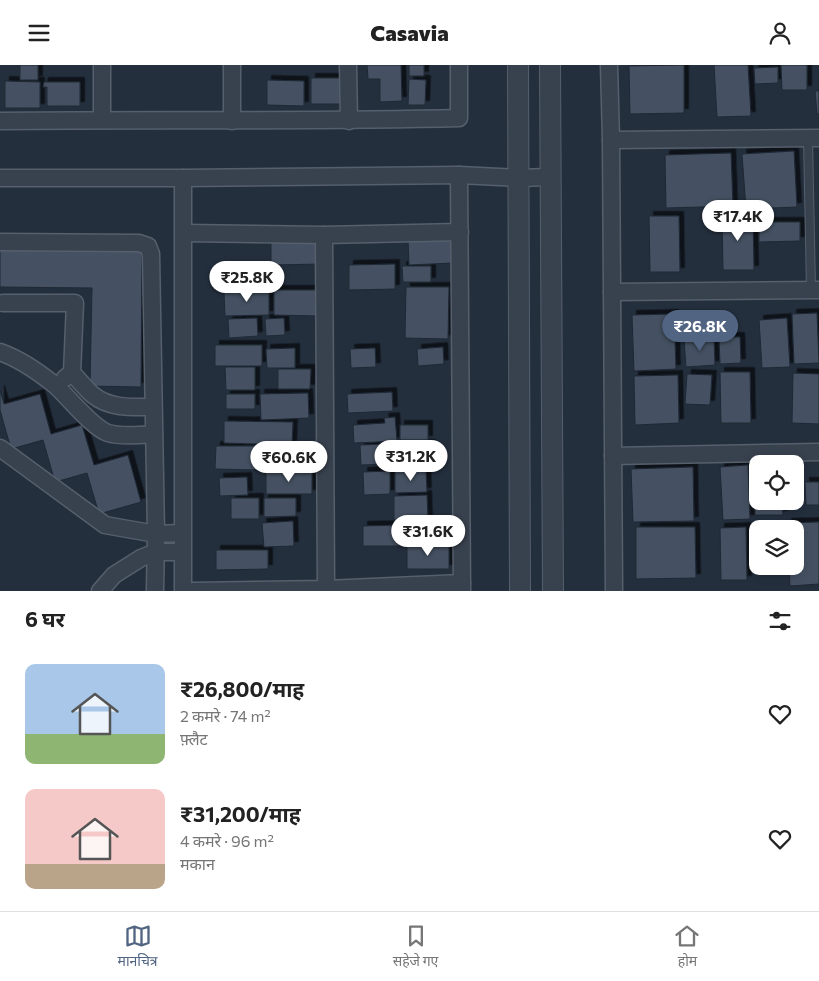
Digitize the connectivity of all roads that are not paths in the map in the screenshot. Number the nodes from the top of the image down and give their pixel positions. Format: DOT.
graph roads {
  1 [pos="102,65"];
  2 [pos="232,65"];
  3 [pos="348,65"];
  4 [pos="459,65"];
  5 [pos="518,65"];
  6 [pos="550,65"];
  7 [pos="609,65"];
  8 [pos="102,120"];
  9 [pos="0,121"];
  10 [pos="232,121"];
  11 [pos="349,121"];
  12 [pos="813,138"];
  13 [pos="611,140"];
  14 [pos="460,175"];
  15 [pos="550,177"];
  16 [pos="0,178"];
  17 [pos="183,178"];
  18 [pos="518,178"];
  19 [pos="460,232"];
  20 [pos="184,233"];
  21 [pos="324,235"];
  22 [pos="0,242"];
  23 [pos="815,290"];
  24 [pos="612,291"];
  25 [pos="3,303"];
  26 [pos="0,352"];
  27 [pos="72,373"];
  28 [pos="55,386"];
  29 [pos="153,407"];
  30 [pos="154,434"];
  31 [pos="0,448"];
  32 [pos="819,452"];
  33 [pos="613,455"];
  34 [pos="182,533"];
  35 [pos="156,534"];
  36 [pos="156,552"];
  37 [pos="182,552"];
  38 [pos="462,587"];
  39 [pos="326,589"];
  40 [pos="100,591"];
  41 [pos="155,591"];
  42 [pos="182,591"];
  43 [pos="193,591"];
  44 [pos="520,591"];
  45 [pos="553,591"];
  46 [pos="614,591"];
  1 -- 8 [label="street"];
  2 -- 10 [label="street"];
  3 -- 11 [label="street"];
  4 -- 11 [label="street"];
  5 -- 18 [label="street"];
  6 -- 15 [label="street"];
  7 -- 13 [label="street"];
  8 -- 9 [label="street"];
  8 -- 10 [label="street"];
  10 -- 11 [label="street"];
  12 -- 13 [label="street"];
  12 -- 23 [label="lane"];
  13 -- 24 [label="street"];
  14 -- 17 [label="street"];
  14 -- 18 [label="street"];
  14 -- 19 [label="street"];
  15 -- 18 [label="street"];
  15 -- 45 [label="street"];
  16 -- 17 [label="street"];
  17 -- 20 [label="street"];
  18 -- 44 [label="street"];
  19 -- 21 [label="street"];
  19 -- 38 [label="street"];
  20 -- 21 [label="street"];
  20 -- 34 [label="street"];
  21 -- 39 [label="street"];
  22 -- 29 [label="street"];
  23 -- 24 [label="street"];
  24 -- 33 [label="street"];
  25 -- 27 [label="street"];
  26 -- 28 [label="street"];
  27 -- 28 [label="street"];
  27 -- 29 [label="street"];
  28 -- 30 [label="street"];
  29 -- 30 [label="street"];
  30 -- 35 [label="street"];
  31 -- 35 [label="street"];
  32 -- 33 [label="street"];
  33 -- 46 [label="street"];
  34 -- 35 [label="street"];
  34 -- 37 [label="street"];
  35 -- 36 [label="street"];
  36 -- 37 [label="street"];
  36 -- 40 [label="street"];
  36 -- 41 [label="street"];
  37 -- 42 [label="street"];
  38 -- 39 [label="street"];
  39 -- 43 [label="street"];
}
